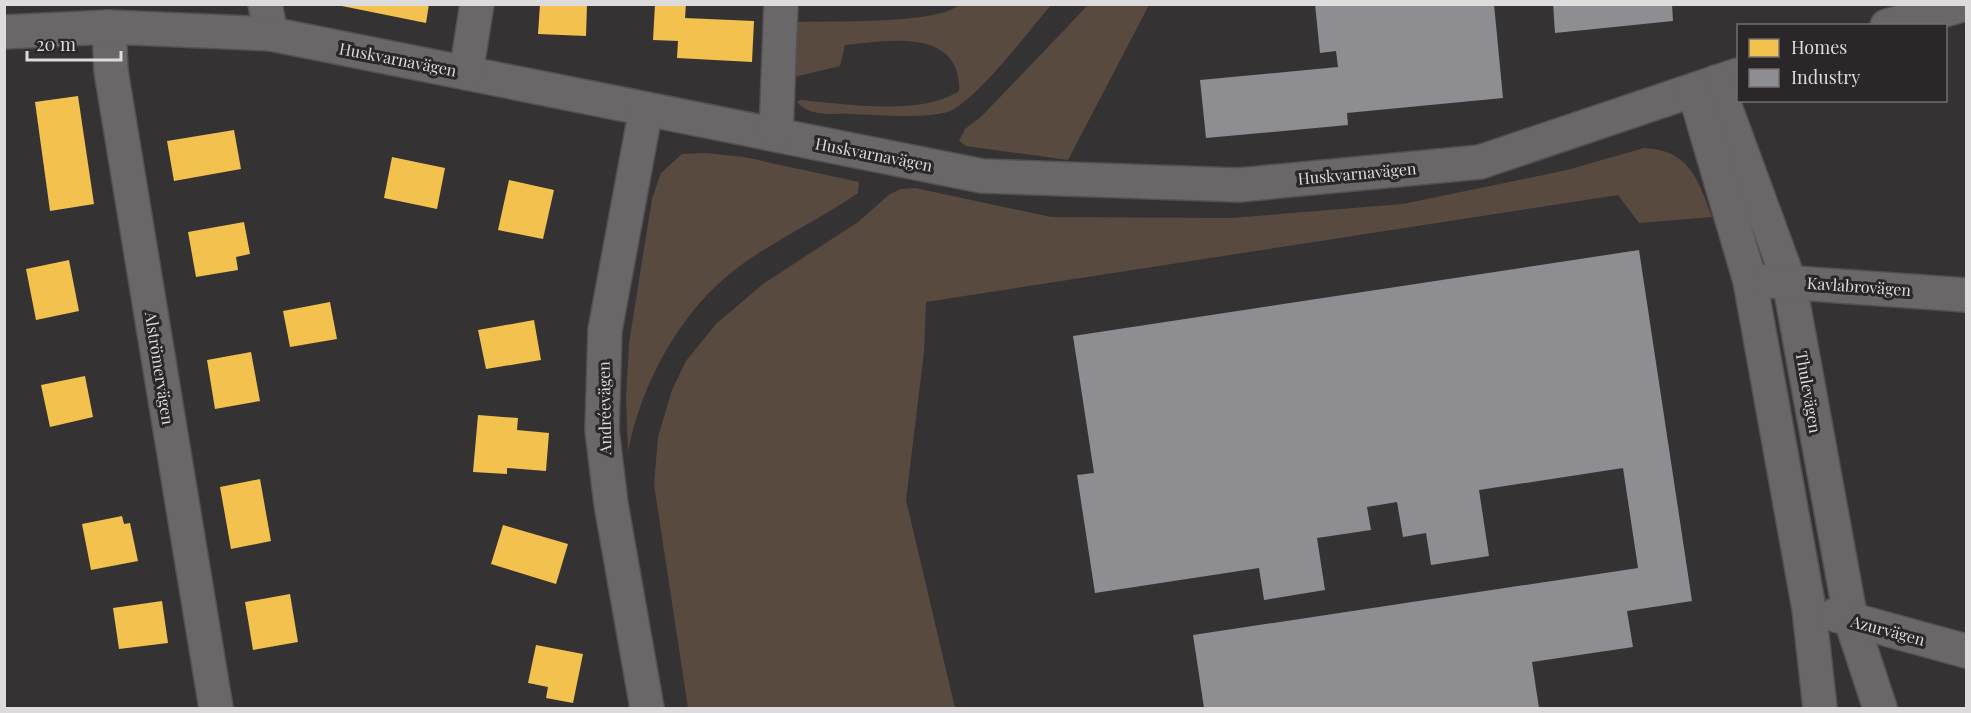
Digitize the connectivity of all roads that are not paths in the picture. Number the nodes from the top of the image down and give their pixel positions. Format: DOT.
graph roads {
  1 [pos="477,4"];
  2 [pos="782,4"];
  3 [pos="1966,4"];
  4 [pos="268,19"];
  5 [pos="1894,24"];
  6 [pos="110,27"];
  7 [pos="4,32"];
  8 [pos="466,73"];
  9 [pos="1716,82"];
  10 [pos="646,109"];
  11 [pos="776,134"];
  12 [pos="1750,281"];
  13 [pos="1789,281"];
  14 [pos="1966,296"];
  15 [pos="1809,609"];
  16 [pos="1851,620"];
  17 [pos="1966,651"];
  18 [pos="216,708"];
  19 [pos="647,708"];
  20 [pos="1820,708"];
  21 [pos="1880,708"];
  1 -- 8 [label="street"];
  2 -- 11 [label="street"];
  3 -- 5 [label="street"];
  4 -- 6 [label="street, Huskvarnavägen"];
  4 -- 8 [label="street, Huskvarnavägen"];
  6 -- 7 [label="street, Huskvarnavägen"];
  6 -- 18 [label="street, Alströmervägen"];
  8 -- 10 [label="street, Huskvarnavägen"];
  9 -- 11 [label="street, Huskvarnavägen"];
  9 -- 12 [label="street"];
  9 -- 13 [label="street, Thulevägen"];
  10 -- 11 [label="street, Huskvarnavägen"];
  10 -- 19 [label="street, Andréevägen"];
  12 -- 13 [label="street, Kavlabrovägen"];
  12 -- 15 [label="street"];
  13 -- 14 [label="street, Kavlabrovägen"];
  13 -- 16 [label="street, Thulevägen"];
  15 -- 16 [label="street, Azurvägen"];
  15 -- 20 [label="street"];
  16 -- 17 [label="street, Azurvägen"];
  16 -- 21 [label="street, Thulevägen"];
}
